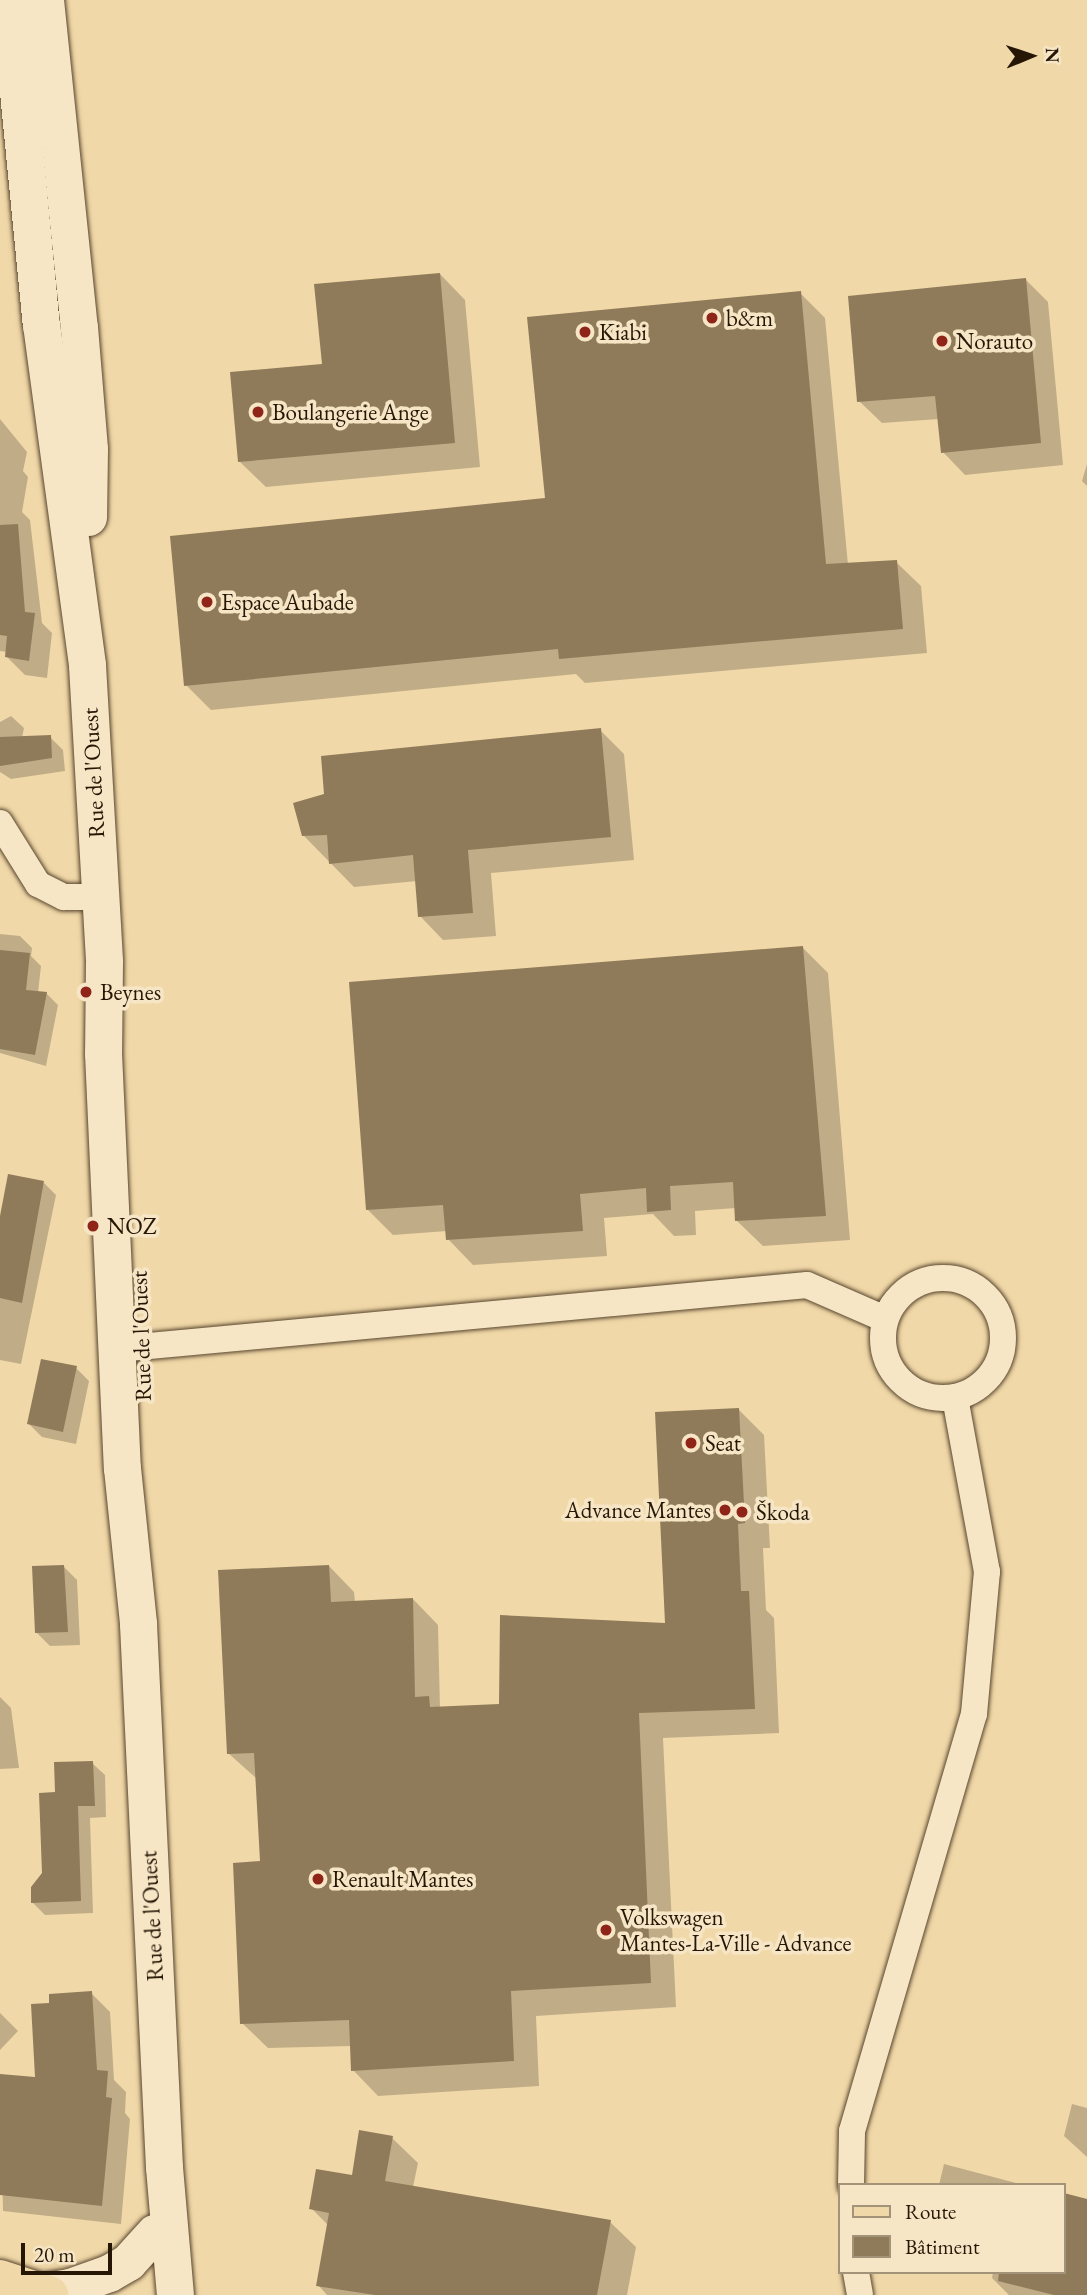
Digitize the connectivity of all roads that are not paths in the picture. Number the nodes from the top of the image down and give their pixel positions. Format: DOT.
graph roads {
  1 [pos="9,0"];
  2 [pos="45,0"];
  3 [pos="86,665"];
  4 [pos="0,823"];
  5 [pos="100,897"];
  6 [pos="885,1318"];
  7 [pos="130,1348"];
  8 [pos="955,1397"];
  9 [pos="164,2166"];
  10 [pos="851,2183"];
  11 [pos="154,2233"];
  12 [pos="856,2274"];
  13 [pos="0,2279"];
  14 [pos="43,2293"];
  15 [pos="128,2295"];
  16 [pos="176,2295"];
  17 [pos="860,2295"];
  1 -- 3 [label="main road"];
  2 -- 3 [label="main road"];
  3 -- 5 [label="main road, Rue de l'Ouest"];
  4 -- 5 [label="street"];
  5 -- 7 [label="main road, Rue de l'Ouest"];
  6 -- 7 [label="street"];
  6 -- 8 [label="street"];
  6 -- 8 [label="street"];
  7 -- 9 [label="main road, Rue de l'Ouest"];
  8 -- 10 [label="street"];
  9 -- 11 [label="main road"];
  9 -- 16 [label="main road"];
  11 -- 14 [label="main road"];
  11 -- 15 [label="main road"];
  12 -- 17 [label="street"];
  13 -- 14 [label="main road"];
}
